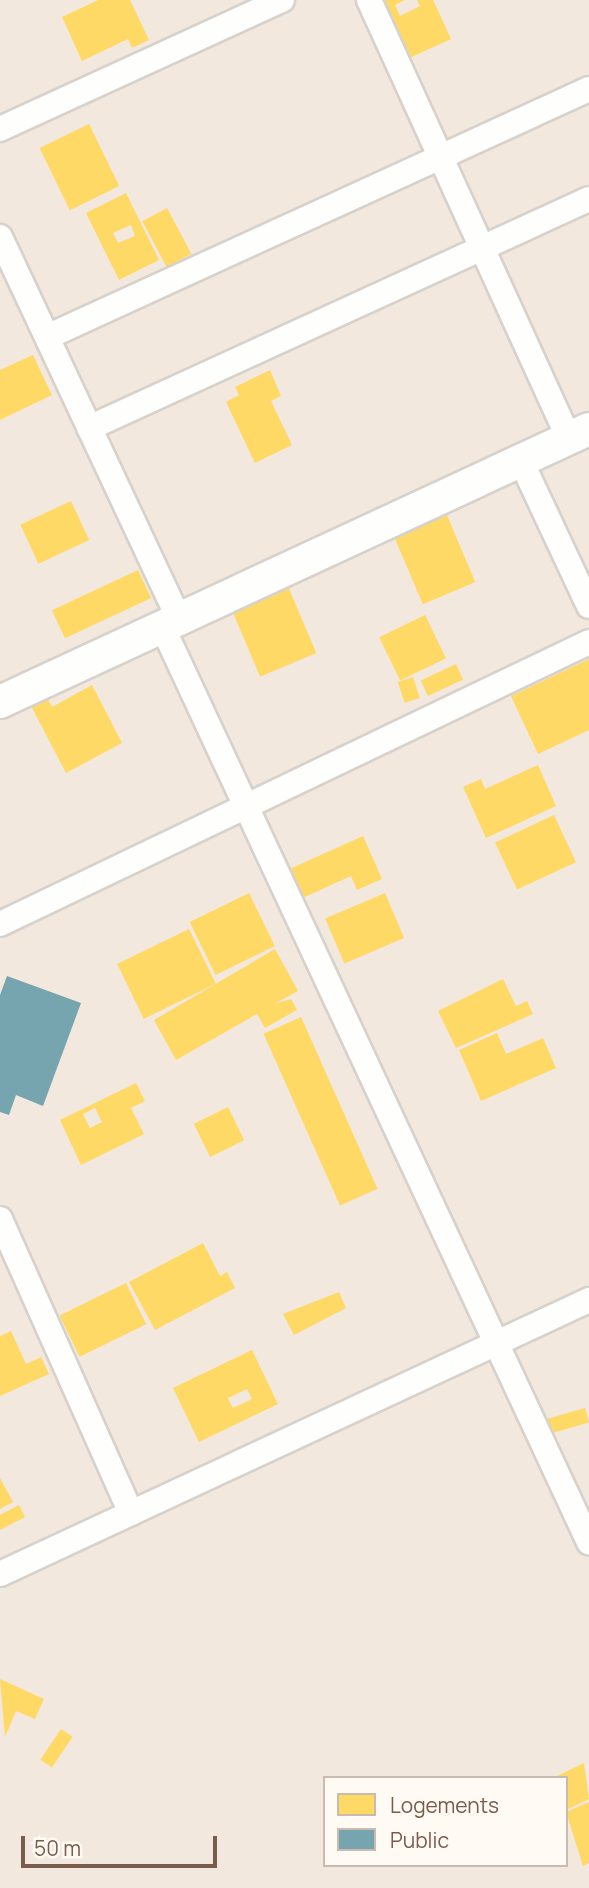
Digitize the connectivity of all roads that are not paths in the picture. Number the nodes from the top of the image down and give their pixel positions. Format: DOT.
graph roads {
  1 [pos="282,0"];
  2 [pos="369,0"];
  3 [pos="589,89"];
  4 [pos="0,130"];
  5 [pos="440,157"];
  6 [pos="589,199"];
  7 [pos="0,237"];
  8 [pos="482,248"];
  9 [pos="47,337"];
  10 [pos="89,428"];
  11 [pos="579,434"];
  12 [pos="521,461"];
  13 [pos="589,606"];
  14 [pos="170,623"];
  15 [pos="589,642"];
  16 [pos="0,702"];
  17 [pos="246,806"];
  18 [pos="0,924"];
  19 [pos="0,1219"];
  20 [pos="589,1300"];
  21 [pos="496,1343"];
  22 [pos="131,1513"];
  23 [pos="588,1538"];
  24 [pos="0,1574"];
  1 -- 4 [label="street"];
  2 -- 5 [label="street"];
  3 -- 5 [label="street"];
  5 -- 8 [label="street"];
  5 -- 9 [label="street"];
  6 -- 8 [label="street"];
  7 -- 9 [label="street"];
  8 -- 10 [label="street"];
  8 -- 11 [label="street"];
  9 -- 10 [label="street"];
  10 -- 14 [label="street"];
  11 -- 12 [label="street"];
  12 -- 13 [label="street"];
  12 -- 14 [label="street"];
  14 -- 16 [label="street"];
  14 -- 17 [label="street"];
  15 -- 17 [label="street"];
  17 -- 18 [label="street"];
  17 -- 21 [label="street"];
  19 -- 22 [label="street"];
  20 -- 21 [label="street"];
  21 -- 22 [label="street"];
  21 -- 23 [label="street"];
  22 -- 24 [label="street"];
}
